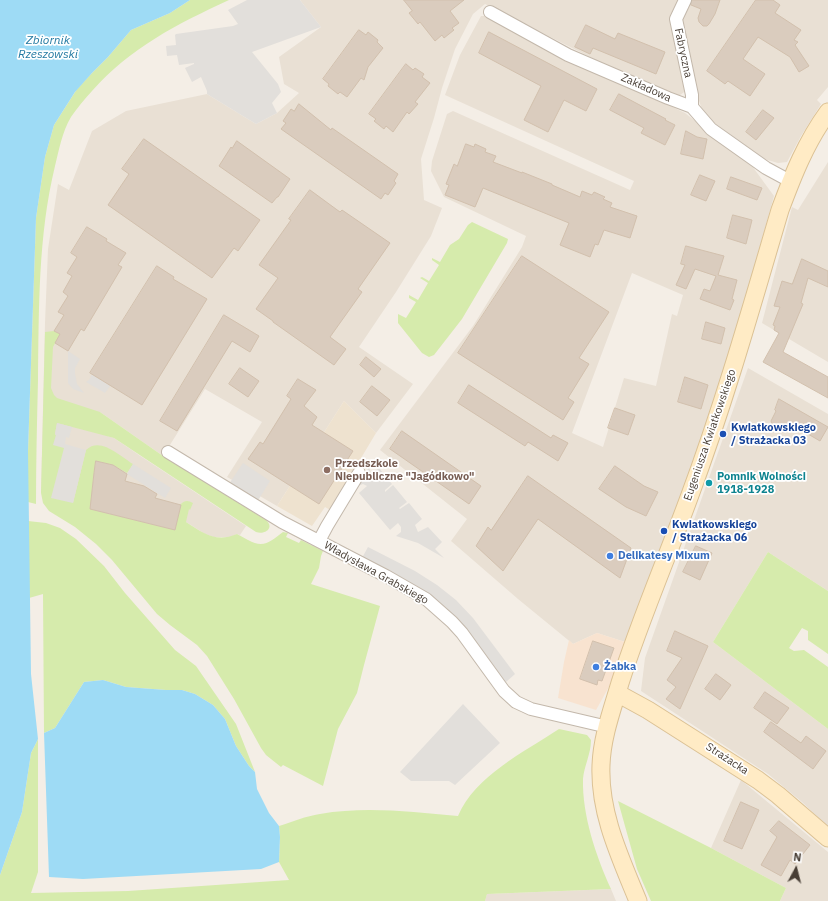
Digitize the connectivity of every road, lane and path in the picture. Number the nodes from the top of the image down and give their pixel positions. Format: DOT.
graph roads {
  1 [pos="685,0"];
  2 [pos="490,12"];
  3 [pos="692,107"];
  4 [pos="828,112"];
  5 [pos="790,181"];
  6 [pos="168,452"];
  7 [pos="359,473"];
  8 [pos="319,541"];
  9 [pos="617,693"];
  10 [pos="608,727"];
  11 [pos="828,838"];
  12 [pos="638,901"];
  1 -- 3 [label="street, Fabryczna"];
  2 -- 3 [label="street, Zakładowa"];
  3 -- 5 [label="street, Zakładowa"];
  4 -- 5 [label="street, Eugeniusza Kwiatkowskiego"];
  5 -- 9 [label="street, Eugeniusza Kwiatkowskiego"];
  6 -- 8 [label="street, Władysława Grabskiego"];
  7 -- 8 [label="street"];
  8 -- 10 [label="street, Władysława Grabskiego"];
  9 -- 10 [label="street, Eugeniusza Kwiatkowskiego"];
  9 -- 11 [label="street, Strażacka"];
  10 -- 12 [label="street, Eugeniusza Kwiatkowskiego"];
}
